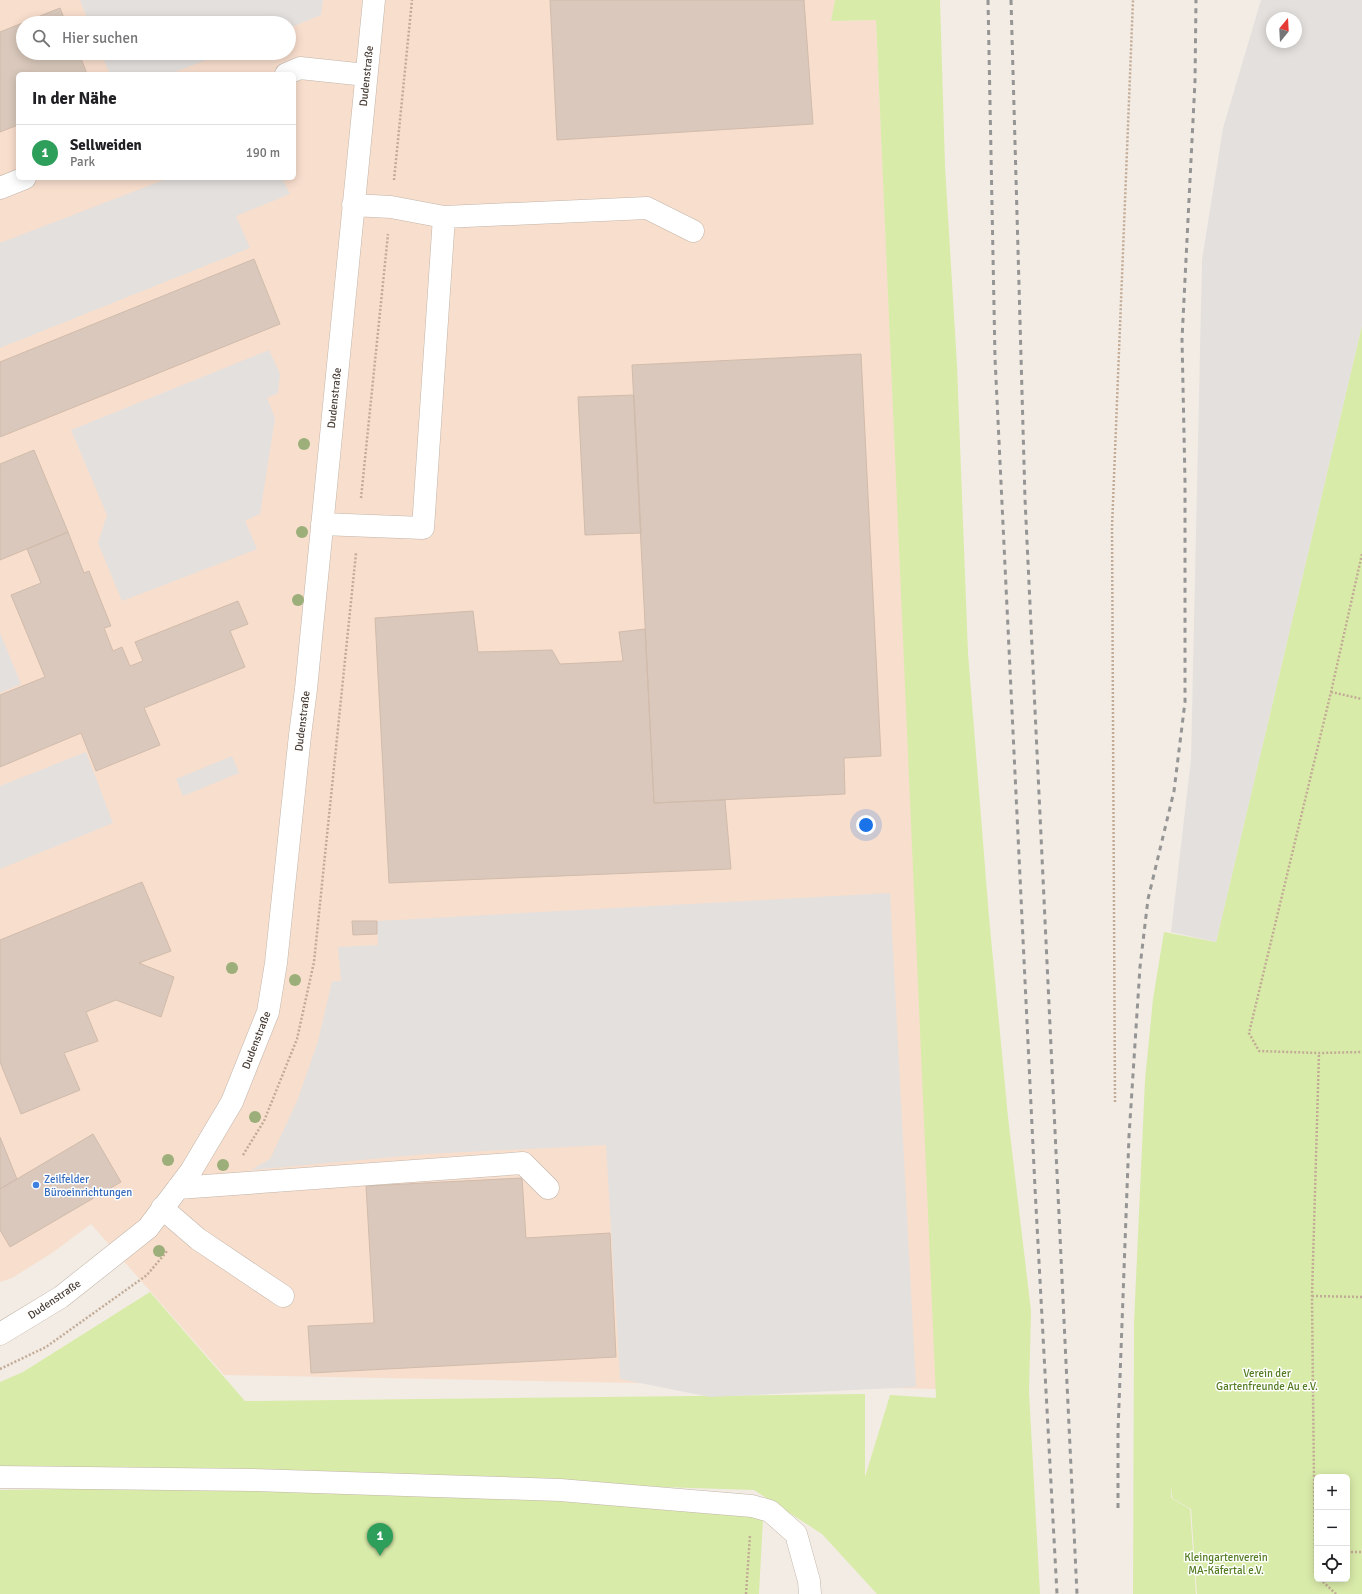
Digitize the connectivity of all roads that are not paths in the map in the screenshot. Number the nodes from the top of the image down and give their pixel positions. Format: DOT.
graph roads {
  1 [pos="374,0"];
  2 [pos="291,72"];
  3 [pos="366,75"];
  4 [pos="20,180"];
  5 [pos="0,188"];
  6 [pos="353,205"];
  7 [pos="444,217"];
  8 [pos="693,231"];
  9 [pos="322,524"];
  10 [pos="178,1188"];
  11 [pos="548,1188"];
  12 [pos="162,1208"];
  13 [pos="283,1296"];
  14 [pos="0,1334"];
  15 [pos="0,1477"];
  16 [pos="810,1594"];
  1 -- 3 [label="street, Dudenstraße"];
  2 -- 3 [label="street"];
  3 -- 6 [label="street, Dudenstraße"];
  4 -- 5 [label="street"];
  6 -- 7 [label="street"];
  6 -- 9 [label="street, Dudenstraße"];
  7 -- 8 [label="street"];
  7 -- 9 [label="street"];
  9 -- 10 [label="street, Dudenstraße"];
  10 -- 11 [label="street"];
  10 -- 12 [label="street, Dudenstraße"];
  12 -- 13 [label="street"];
  12 -- 14 [label="street, Dudenstraße"];
  15 -- 16 [label="street"];
}
